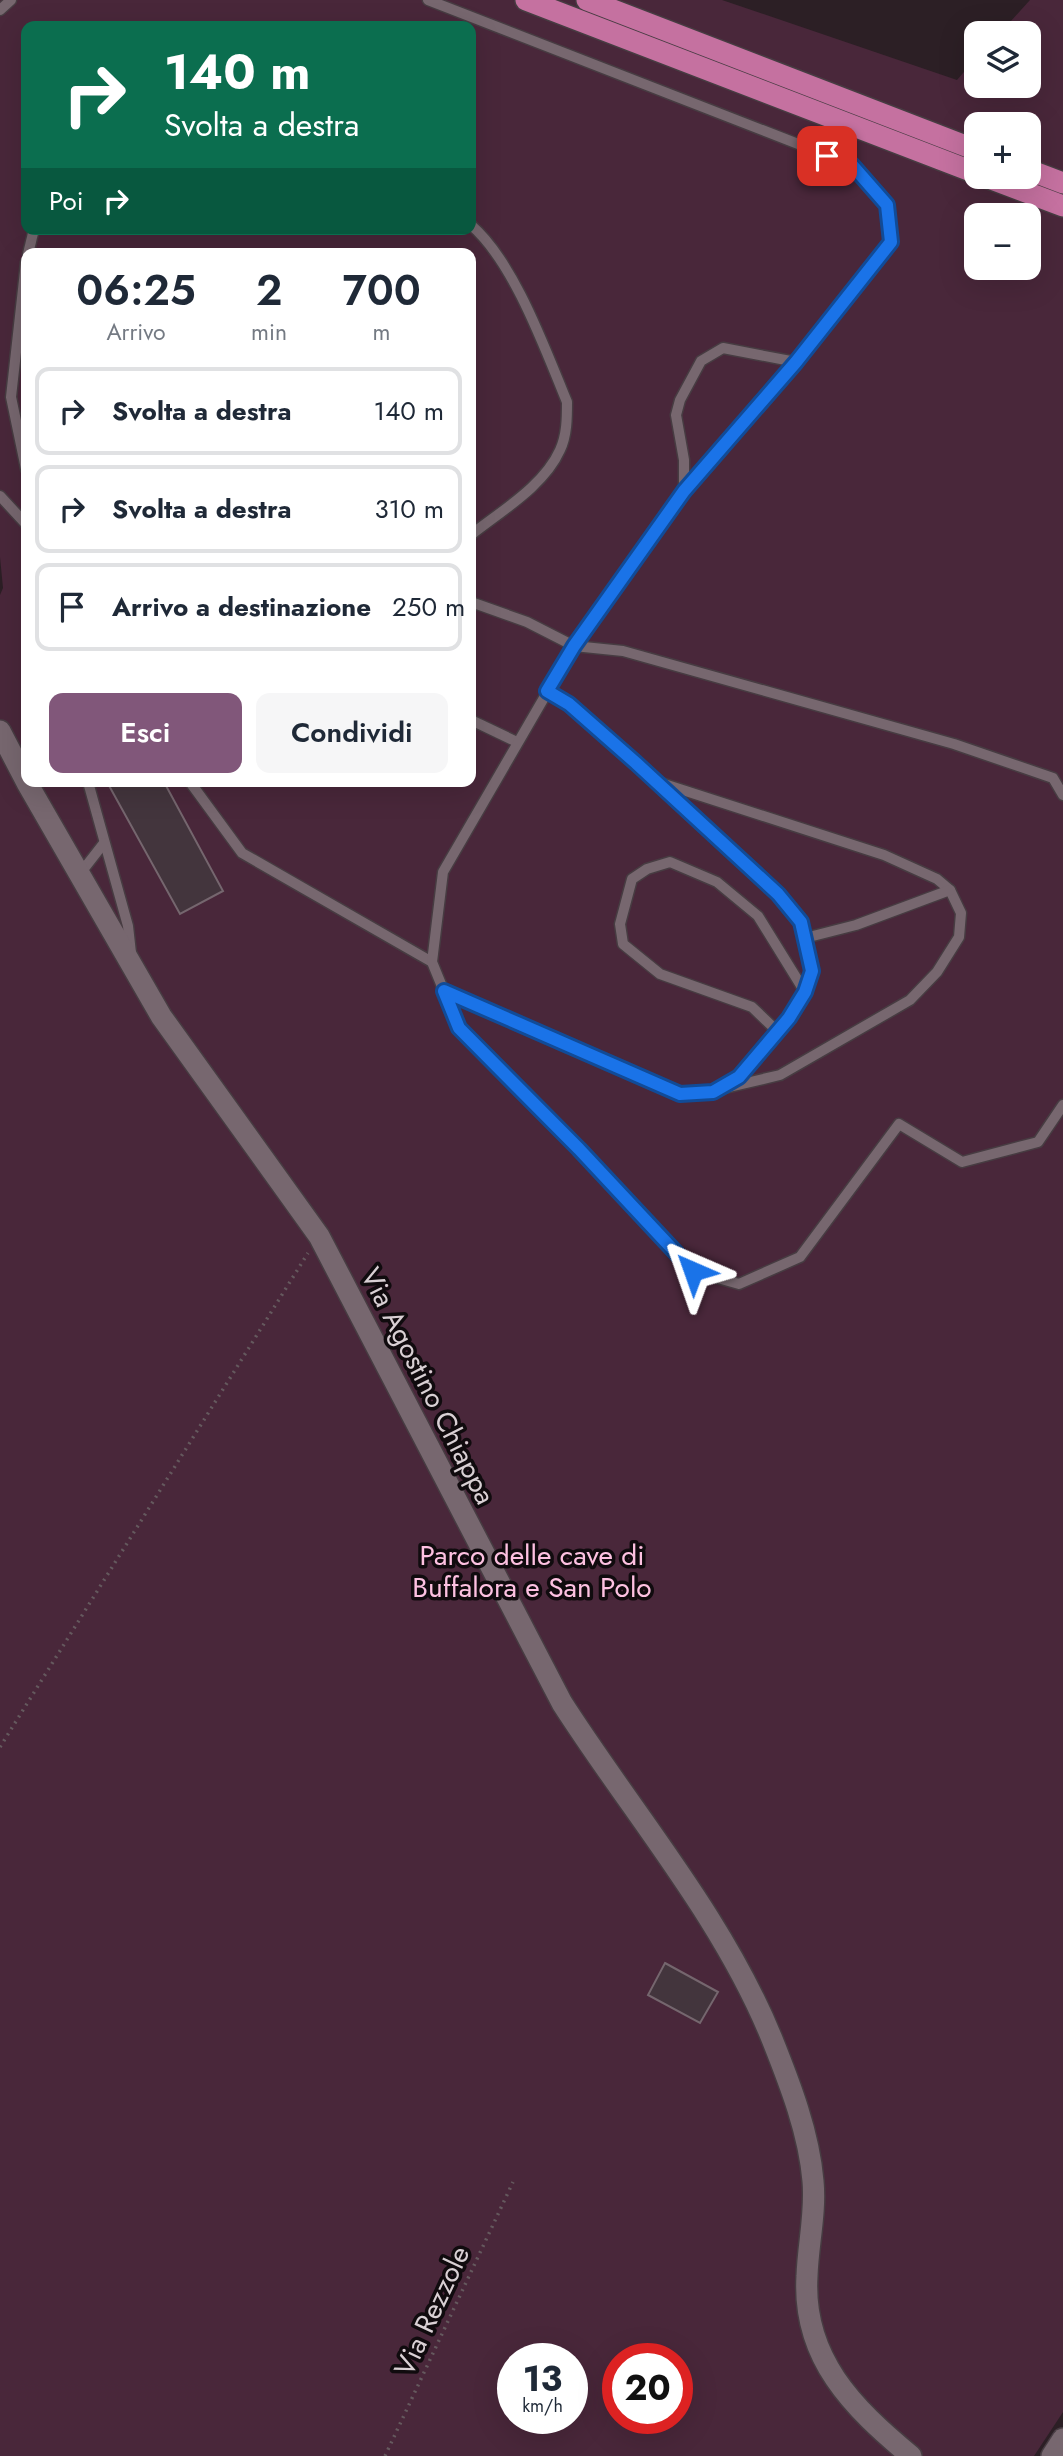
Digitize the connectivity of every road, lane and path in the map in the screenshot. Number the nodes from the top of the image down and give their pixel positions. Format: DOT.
graph roads {
  1 [pos="11,0"];
  2 [pos="428,0"];
  3 [pos="526,0"];
  4 [pos="587,0"];
  5 [pos="608,5"];
  6 [pos="0,10"];
  7 [pos="964,145"];
  8 [pos="964,168"];
  9 [pos="1041,175"];
  10 [pos="1063,183"];
  11 [pos="1018,189"];
  12 [pos="1063,206"];
  13 [pos="476,229"];
  14 [pos="21,307"];
  15 [pos="796,362"];
  16 [pos="21,445"];
  17 [pos="684,491"];
  18 [pos="0,496"];
  19 [pos="21,519"];
  20 [pos="476,531"];
  21 [pos="476,604"];
  22 [pos="574,646"];
  23 [pos="547,691"];
  24 [pos="476,722"];
  25 [pos="0,731"];
  26 [pos="517,742"];
  27 [pos="21,770"];
  28 [pos="656,781"];
  29 [pos="31,787"];
  30 [pos="89,787"];
  31 [pos="194,787"];
  32 [pos="1063,795"];
  33 [pos="104,843"];
  34 [pos="79,876"];
  35 [pos="950,890"];
  36 [pos="805,937"];
  37 [pos="432,962"];
  38 [pos="133,970"];
  39 [pos="444,991"];
  40 [pos="805,992"];
  41 [pos="778,1032"];
  42 [pos="713,1092"];
  43 [pos="1063,1105"];
  44 [pos="318,1236"];
  45 [pos="0,1747"];
  46 [pos="513,2182"];
  47 [pos="1063,2439"];
  48 [pos="385,2456"];
  49 [pos="911,2456"];
  50 [pos="1052,2456"];
  1 -- 6 [label="lane"];
  2 -- 15 [label="lane"];
  3 -- 8 [label="highway"];
  4 -- 5 [label="highway"];
  5 -- 7 [label="highway"];
  9 -- 10 [label="highway"];
  11 -- 12 [label="highway"];
  13 -- 20 [label="lane"];
  14 -- 16 [label="lane"];
  15 -- 17 [label="lane"];
  15 -- 17 [label="lane"];
  17 -- 22 [label="lane"];
  18 -- 19 [label="lane"];
  21 -- 22 [label="lane"];
  22 -- 23 [label="lane"];
  22 -- 32 [label="lane"];
  23 -- 26 [label="lane"];
  23 -- 28 [label="lane"];
  24 -- 26 [label="lane"];
  25 -- 27 [label="street, Via Agostino Chiappa"];
  26 -- 37 [label="lane"];
  28 -- 35 [label="lane"];
  28 -- 36 [label="lane"];
  29 -- 34 [label="street, Via Agostino Chiappa"];
  30 -- 33 [label="lane"];
  31 -- 37 [label="lane"];
  33 -- 34 [label="lane"];
  33 -- 38 [label="lane"];
  34 -- 38 [label="street, Via Agostino Chiappa"];
  35 -- 36 [label="lane"];
  35 -- 42 [label="lane"];
  36 -- 40 [label="lane"];
  37 -- 39 [label="lane"];
  38 -- 44 [label="street, Via Agostino Chiappa"];
  39 -- 42 [label="lane"];
  39 -- 43 [label="lane"];
  40 -- 41 [label="lane"];
  40 -- 41 [label="lane"];
  41 -- 42 [label="lane"];
  44 -- 45 [label="path"];
  44 -- 49 [label="street, Via Agostino Chiappa"];
  46 -- 48 [label="path, Via Rezzole"];
  47 -- 50 [label="street"];
}
